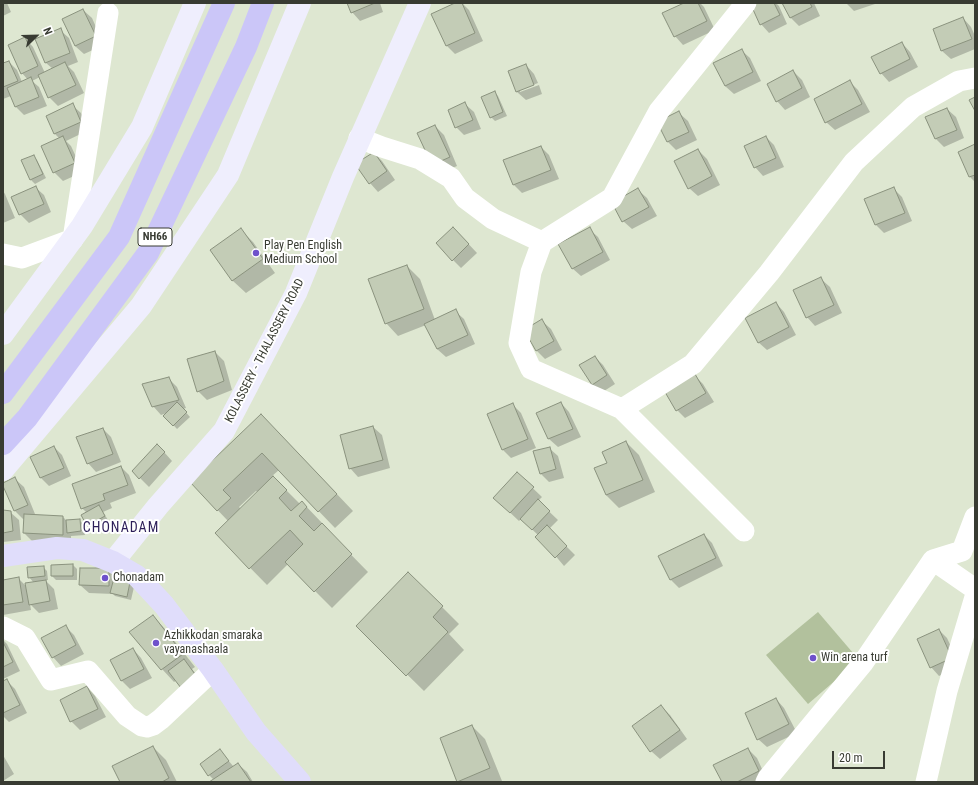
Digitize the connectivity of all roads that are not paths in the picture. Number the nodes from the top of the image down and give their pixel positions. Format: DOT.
graph roads {
  1 [pos="195,3"];
  2 [pos="224,3"];
  3 [pos="263,3"];
  4 [pos="300,3"];
  5 [pos="420,3"];
  6 [pos="746,3"];
  7 [pos="108,13"];
  8 [pos="975,78"];
  9 [pos="359,138"];
  10 [pos="73,239"];
  11 [pos="542,242"];
  12 [pos="3,254"];
  13 [pos="3,334"];
  14 [pos="3,393"];
  15 [pos="622,410"];
  16 [pos="3,444"];
  17 [pos="3,470"];
  18 [pos="975,517"];
  19 [pos="744,531"];
  20 [pos="3,556"];
  21 [pos="933,560"];
  22 [pos="113,562"];
  23 [pos="975,589"];
  24 [pos="975,597"];
  25 [pos="3,627"];
  26 [pos="213,670"];
  27 [pos="300,782"];
  28 [pos="766,782"];
  29 [pos="926,782"];
  1 -- 10 [label="street"];
  2 -- 14 [label="highway, NH66"];
  3 -- 16 [label="highway, NH66"];
  4 -- 17 [label="street"];
  5 -- 9 [label="street, KOLASSERY - THALASSERY ROAD"];
  6 -- 11 [label="street"];
  7 -- 10 [label="street"];
  8 -- 15 [label="street"];
  9 -- 11 [label="street"];
  9 -- 22 [label="street, KOLASSERY - THALASSERY ROAD"];
  10 -- 12 [label="street"];
  10 -- 13 [label="street"];
  11 -- 15 [label="street"];
  15 -- 19 [label="street"];
  18 -- 21 [label="street"];
  20 -- 22 [label="main road"];
  21 -- 23 [label="street"];
  21 -- 28 [label="street"];
  22 -- 26 [label="main road"];
  24 -- 29 [label="street"];
  25 -- 26 [label="street"];
  26 -- 27 [label="main road"];
}
